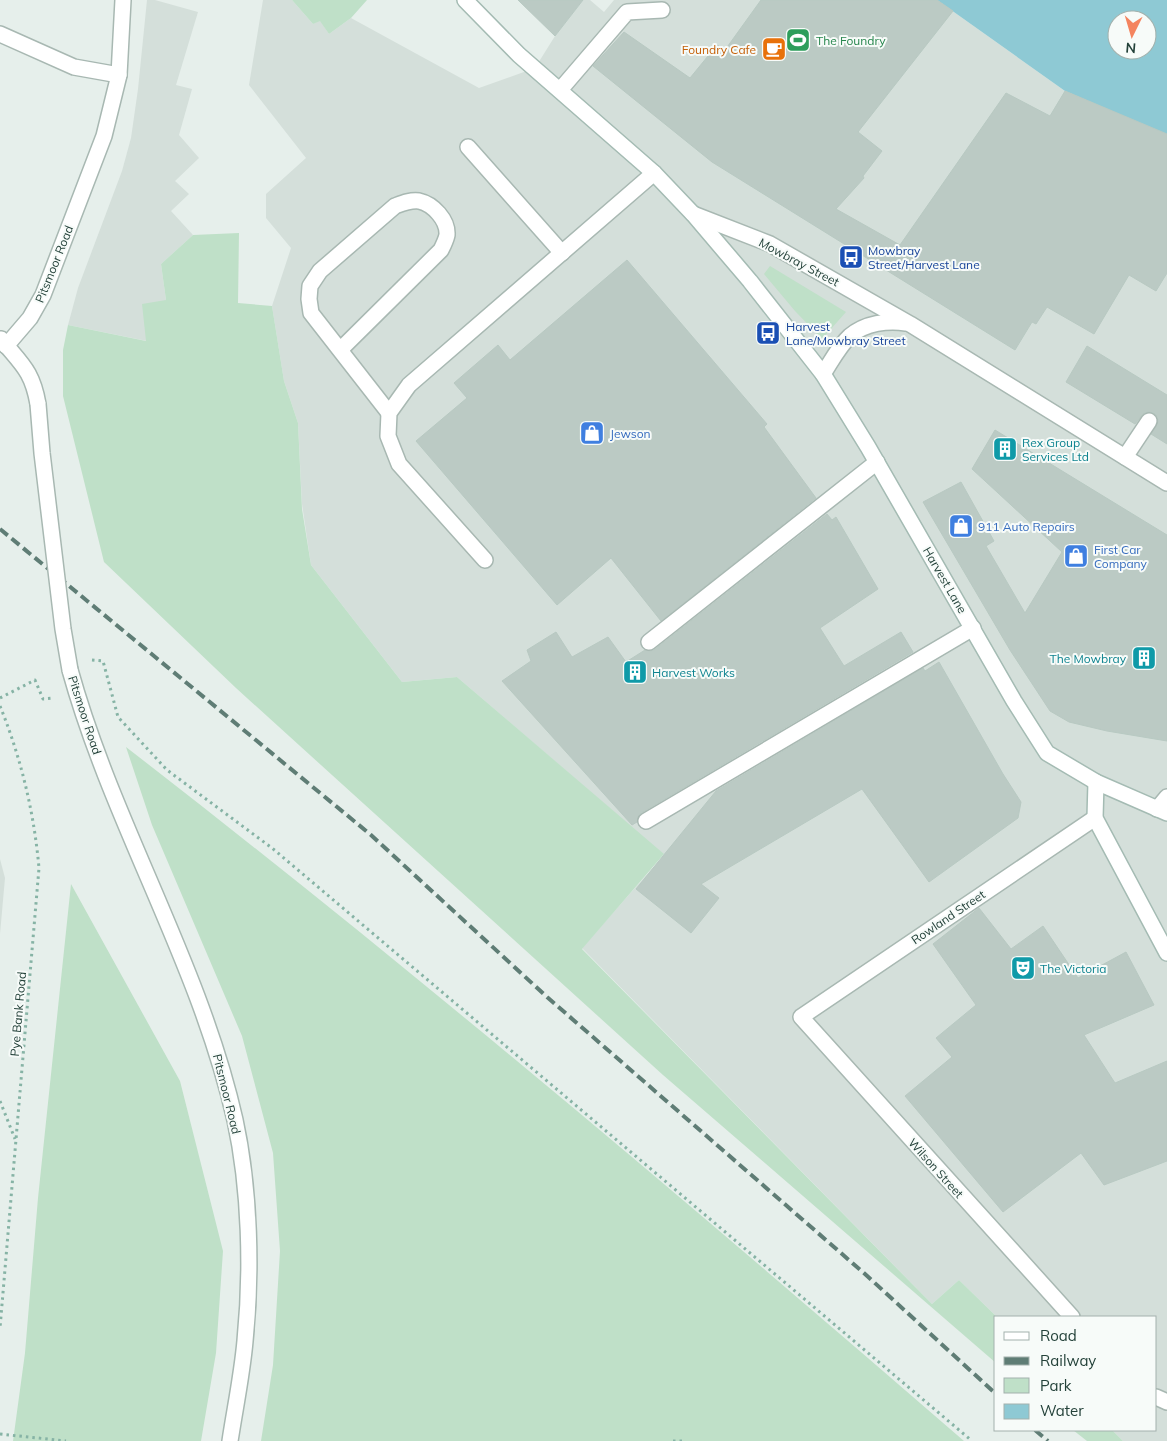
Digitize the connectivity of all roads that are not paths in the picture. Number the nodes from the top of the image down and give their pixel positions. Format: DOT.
graph roads {
  1 [pos="123,0"];
  2 [pos="465,0"];
  3 [pos="662,10"];
  4 [pos="0,34"];
  5 [pos="119,75"];
  6 [pos="560,90"];
  7 [pos="468,147"];
  8 [pos="654,173"];
  9 [pos="693,214"];
  10 [pos="562,253"];
  11 [pos="910,324"];
  12 [pos="2,345"];
  13 [pos="340,350"];
  14 [pos="823,374"];
  15 [pos="389,413"];
  16 [pos="1149,421"];
  17 [pos="1126,457"];
  18 [pos="877,462"];
  19 [pos="1167,483"];
  20 [pos="484,560"];
  21 [pos="973,628"];
  22 [pos="649,642"];
  23 [pos="1096,782"];
  24 [pos="1167,797"];
  25 [pos="1162,811"];
  26 [pos="1095,818"];
  27 [pos="646,820"];
  28 [pos="1167,953"];
  29 [pos="801,1017"];
  30 [pos="1071,1316"];
  31 [pos="230,1441"];
  1 -- 5 [label="street, Pitsmoor Road"];
  2 -- 6 [label="street, Mowbray Street"];
  3 -- 6 [label="street"];
  4 -- 5 [label="street"];
  5 -- 12 [label="street, Pitsmoor Road"];
  6 -- 8 [label="street, Mowbray Street"];
  7 -- 10 [label="street"];
  8 -- 9 [label="street, Mowbray Street"];
  8 -- 10 [label="street"];
  9 -- 11 [label="street, Mowbray Street"];
  9 -- 14 [label="street, Harvest Lane"];
  10 -- 15 [label="street"];
  11 -- 14 [label="street"];
  11 -- 17 [label="street, Mowbray Street"];
  12 -- 31 [label="street, Pitsmoor Road, bridge"];
  13 -- 13 [label="street"];
  13 -- 15 [label="street"];
  14 -- 18 [label="street, Harvest Lane"];
  15 -- 20 [label="street"];
  16 -- 17 [label="street"];
  17 -- 19 [label="street, Mowbray Street"];
  18 -- 21 [label="street, Harvest Lane"];
  18 -- 22 [label="street"];
  21 -- 23 [label="street, Harvest Lane"];
  21 -- 27 [label="street"];
  23 -- 25 [label="street, Harvest Lane"];
  23 -- 26 [label="street"];
  24 -- 25 [label="street"];
  26 -- 28 [label="street"];
  26 -- 29 [label="street, Rowland Street"];
  29 -- 30 [label="street, Wilson Street"];
}
